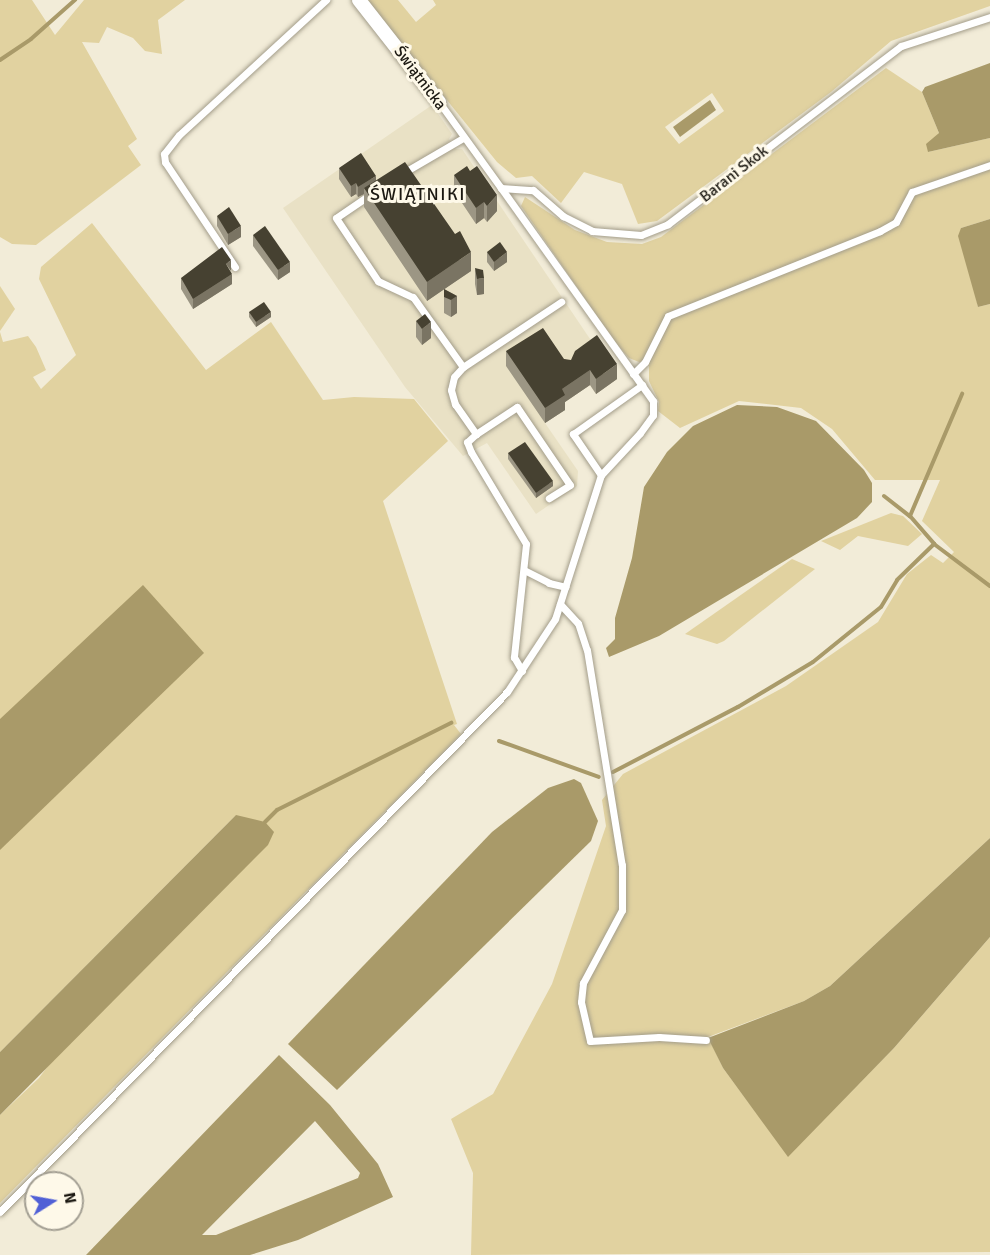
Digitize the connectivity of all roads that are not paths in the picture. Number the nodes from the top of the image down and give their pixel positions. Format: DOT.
graph roads {
  1 [pos="326,0"];
  2 [pos="359,0"];
  3 [pos="990,17"];
  4 [pos="440,102"];
  5 [pos="462,138"];
  6 [pos="990,165"];
  7 [pos="390,181"];
  8 [pos="381,187"];
  9 [pos="501,188"];
  10 [pos="235,267"];
  11 [pos="561,302"];
  12 [pos="536,319"];
  13 [pos="542,328"];
  14 [pos="462,367"];
  15 [pos="633,374"];
  16 [pos="642,385"];
  17 [pos="476,434"];
  18 [pos="601,475"];
  19 [pos="549,498"];
  20 [pos="524,570"];
  21 [pos="566,586"];
  22 [pos="560,604"];
  23 [pos="522,671"];
  24 [pos="706,1040"];
  25 [pos="0,1212"];
  1 -- 10 [label="lane"];
  2 -- 4 [label="street, Świątnicka"];
  3 -- 9 [label="lane, Barani Skok"];
  4 -- 5 [label="lane, Świątnicka"];
  5 -- 7 [label="lane"];
  5 -- 9 [label="lane, Świątnicka"];
  6 -- 15 [label="lane"];
  8 -- 14 [label="lane"];
  9 -- 15 [label="lane"];
  11 -- 12 [label="lane"];
  12 -- 13 [label="lane"];
  12 -- 14 [label="lane"];
  14 -- 17 [label="lane"];
  15 -- 16 [label="lane"];
  16 -- 18 [label="lane"];
  16 -- 18 [label="lane"];
  17 -- 19 [label="lane"];
  17 -- 20 [label="lane"];
  18 -- 21 [label="lane"];
  20 -- 21 [label="lane"];
  20 -- 23 [label="lane"];
  21 -- 22 [label="lane"];
  22 -- 23 [label="lane"];
  22 -- 24 [label="lane"];
  23 -- 25 [label="lane"];
}
